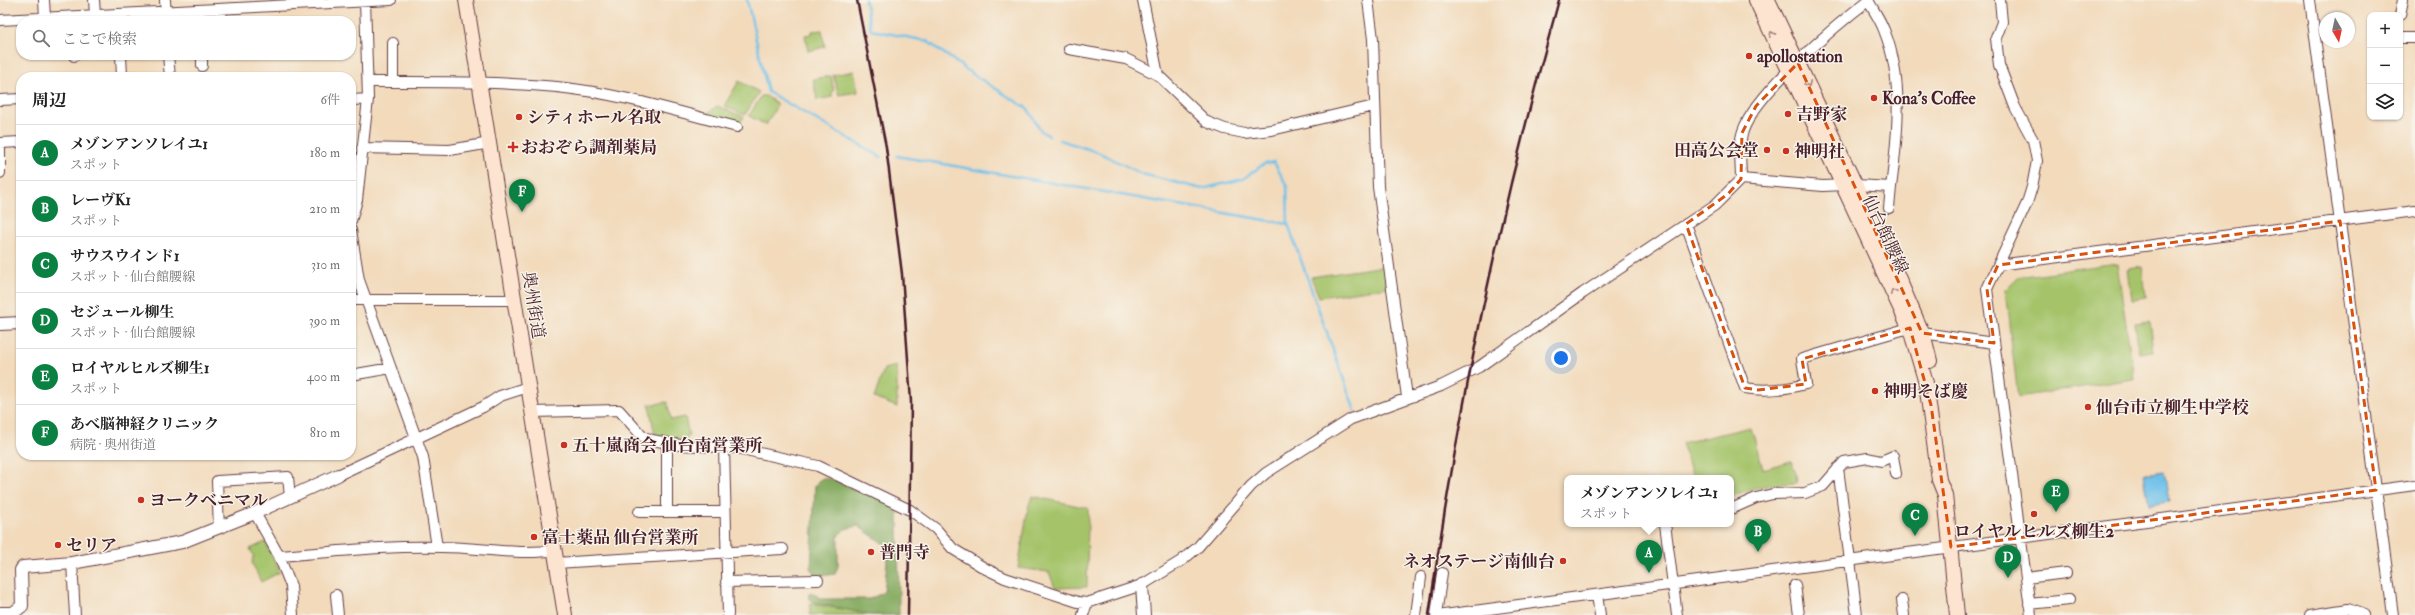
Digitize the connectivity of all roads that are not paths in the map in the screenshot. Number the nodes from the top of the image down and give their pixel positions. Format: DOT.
graph roads {
  1 [pos="44,0"];
  2 [pos="94,0"];
  3 [pos="165,0"];
  4 [pos="391,0"];
  5 [pos="466,0"];
  6 [pos="1143,0"];
  7 [pos="1368,0"];
  8 [pos="1756,0"];
  9 [pos="1768,0"];
  10 [pos="1868,0"];
  11 [pos="2000,0"];
  12 [pos="2310,0"];
  13 [pos="2403,0"];
  14 [pos="365,1"];
  15 [pos="236,4"];
  16 [pos="221,9"];
  17 [pos="199,10"];
  18 [pos="2401,12"];
  19 [pos="96,15"];
  20 [pos="46,16"];
  21 [pos="90,16"];
  22 [pos="104,16"];
  23 [pos="166,16"];
  24 [pos="200,16"];
  25 [pos="222,16"];
  26 [pos="16,19"];
  27 [pos="0,20"];
  28 [pos="2403,38"];
  29 [pos="2415,38"];
  30 [pos="393,43"];
  31 [pos="1069,49"];
  32 [pos="121,60"];
  33 [pos="168,60"];
  34 [pos="202,60"];
  35 [pos="202,66"];
  36 [pos="1794,67"];
  37 [pos="122,72"];
  38 [pos="170,72"];
  39 [pos="1158,75"];
  40 [pos="479,81"];
  41 [pos="369,82"];
  42 [pos="394,82"];
  43 [pos="16,99"];
  44 [pos="368,99"];
  45 [pos="0,100"];
  46 [pos="356,100"];
  47 [pos="1374,106"];
  48 [pos="737,127"];
  49 [pos="16,142"];
  50 [pos="0,144"];
  51 [pos="490,144"];
  52 [pos="358,151"];
  53 [pos="0,173"];
  54 [pos="1741,179"];
  55 [pos="1850,185"];
  56 [pos="1890,187"];
  57 [pos="356,204"];
  58 [pos="1889,208"];
  59 [pos="2415,211"];
  60 [pos="2340,221"];
  61 [pos="1686,224"];
  62 [pos="356,261"];
  63 [pos="1998,265"];
  64 [pos="365,299"];
  65 [pos="356,300"];
  66 [pos="515,300"];
  67 [pos="16,323"];
  68 [pos="0,324"];
  69 [pos="1916,330"];
  70 [pos="1991,343"];
  71 [pos="391,368"];
  72 [pos="356,373"];
  73 [pos="528,387"];
  74 [pos="1408,397"];
  75 [pos="532,412"];
  76 [pos="417,438"];
  77 [pos="667,443"];
  78 [pos="724,446"];
  79 [pos="1838,468"];
  80 [pos="1896,474"];
  81 [pos="338,475"];
  82 [pos="2415,485"];
  83 [pos="2376,490"];
  84 [pos="290,497"];
  85 [pos="1734,509"];
  86 [pos="639,512"];
  87 [pos="667,512"];
  88 [pos="724,512"];
  89 [pos="254,514"];
  90 [pos="1665,527"];
  91 [pos="219,528"];
  92 [pos="2021,537"];
  93 [pos="437,547"];
  94 [pos="1950,547"];
  95 [pos="783,549"];
  96 [pos="725,551"];
  97 [pos="279,556"];
  98 [pos="555,556"];
  99 [pos="1851,561"];
  100 [pos="72,563"];
  101 [pos="1442,573"];
  102 [pos="2066,573"];
  103 [pos="1421,577"];
  104 [pos="2026,578"];
  105 [pos="818,580"];
  106 [pos="726,582"];
  107 [pos="1674,584"];
  108 [pos="1795,585"];
  109 [pos="1142,586"];
  110 [pos="336,595"];
  111 [pos="1597,595"];
  112 [pos="1902,600"];
  113 [pos="2069,600"];
  114 [pos="1087,603"];
  115 [pos="2029,604"];
  116 [pos="1501,611"];
  117 [pos="0,613"];
  118 [pos="75,615"];
  119 [pos="293,615"];
  120 [pos="338,615"];
  121 [pos="565,615"];
  122 [pos="728,615"];
  123 [pos="1083,615"];
  124 [pos="1144,615"];
  125 [pos="1416,615"];
  126 [pos="1436,615"];
  127 [pos="1444,615"];
  128 [pos="1600,615"];
  129 [pos="1677,615"];
  130 [pos="1799,615"];
  131 [pos="1857,615"];
  132 [pos="1904,615"];
  133 [pos="1957,615"];
  134 [pos="2031,615"];
  135 [pos="2310,615"];
  136 [pos="2364,615"];
  137 [pos="2393,615"];
  1 -- 20 [label="street"];
  2 -- 19 [label="street"];
  3 -- 23 [label="street"];
  4 -- 14 [label="street"];
  5 -- 40 [label="main road, 奥州街道"];
  6 -- 39 [label="street"];
  7 -- 47 [label="street"];
  36 -- 8 [label="main road, 仙台館腰線, one-way"];
  9 -- 36 [label="main road, 仙台館腰線"];
  10 -- 36 [label="street"];
  10 -- 56 [label="street"];
  11 -- 63 [label="street"];
  12 -- 60 [label="street"];
  13 -- 18 [label="street"];
  14 -- 15 [label="street"];
  14 -- 41 [label="street"];
  15 -- 16 [label="street"];
  16 -- 17 [label="street"];
  16 -- 25 [label="street"];
  17 -- 23 [label="street"];
  17 -- 24 [label="street"];
  19 -- 21 [label="street"];
  19 -- 22 [label="street"];
  26 -- 27 [label="street"];
  28 -- 29 [label="street"];
  30 -- 42 [label="street"];
  31 -- 39 [label="street"];
  32 -- 37 [label="street"];
  33 -- 38 [label="street"];
  34 -- 35 [label="street"];
  36 -- 54 [label="street"];
  36 -- 55 [label="main road, 仙台館腰線"];
  39 -- 47 [label="street"];
  40 -- 42 [label="street"];
  40 -- 48 [label="street"];
  40 -- 51 [label="main road, 奥州街道"];
  41 -- 42 [label="street"];
  41 -- 44 [label="street"];
  43 -- 45 [label="street"];
  44 -- 46 [label="street"];
  44 -- 52 [label="street"];
  47 -- 74 [label="street"];
  49 -- 50 [label="street"];
  50 -- 53 [label="street"];
  51 -- 52 [label="street"];
  51 -- 66 [label="main road, 奥州街道"];
  52 -- 57 [label="street"];
  54 -- 55 [label="street"];
  54 -- 61 [label="street"];
  55 -- 56 [label="street"];
  55 -- 69 [label="main road, 仙台館腰線"];
  56 -- 58 [label="street"];
  59 -- 60 [label="street"];
  60 -- 63 [label="street"];
  60 -- 83 [label="street"];
  61 -- 69 [label="street"];
  61 -- 74 [label="street"];
  62 -- 64 [label="street"];
  63 -- 70 [label="street"];
  64 -- 65 [label="street"];
  64 -- 66 [label="street"];
  64 -- 71 [label="street"];
  66 -- 73 [label="main road, 奥州街道"];
  67 -- 68 [label="street"];
  69 -- 70 [label="street"];
  69 -- 94 [label="main road, 仙台館腰線"];
  70 -- 92 [label="street"];
  71 -- 72 [label="street"];
  71 -- 76 [label="street"];
  73 -- 75 [label="main road, 奥州街道"];
  73 -- 76 [label="street"];
  74 -- 109 [label="street"];
  75 -- 77 [label="street"];
  75 -- 98 [label="main road, 奥州街道"];
  76 -- 81 [label="street"];
  76 -- 93 [label="street"];
  77 -- 78 [label="street"];
  77 -- 87 [label="street"];
  78 -- 88 [label="street"];
  78 -- 114 [label="street"];
  79 -- 80 [label="street"];
  79 -- 85 [label="street"];
  79 -- 99 [label="street"];
  81 -- 84 [label="street"];
  82 -- 83 [label="street"];
  83 -- 92 [label="street"];
  83 -- 137 [label="street"];
  84 -- 89 [label="street"];
  84 -- 91 [label="street"];
  86 -- 87 [label="street"];
  87 -- 88 [label="street"];
  88 -- 96 [label="street"];
  89 -- 91 [label="street"];
  89 -- 97 [label="street"];
  90 -- 107 [label="street"];
  91 -- 100 [label="street"];
  92 -- 94 [label="street"];
  92 -- 104 [label="street"];
  93 -- 97 [label="street"];
  93 -- 98 [label="street"];
  94 -- 99 [label="street"];
  94 -- 133 [label="main road, 仙台館腰線"];
  95 -- 96 [label="street"];
  96 -- 98 [label="street"];
  96 -- 106 [label="street"];
  97 -- 119 [label="street"];
  98 -- 121 [label="main road, 奥州街道"];
  99 -- 107 [label="street"];
  99 -- 131 [label="street"];
  100 -- 117 [label="street"];
  100 -- 118 [label="street"];
  101 -- 126 [label="street"];
  102 -- 104 [label="street"];
  103 -- 125 [label="street"];
  104 -- 115 [label="street"];
  105 -- 106 [label="street"];
  106 -- 122 [label="street"];
  107 -- 111 [label="street"];
  107 -- 129 [label="street"];
  108 -- 130 [label="street"];
  109 -- 114 [label="street"];
  109 -- 124 [label="street"];
  110 -- 120 [label="street"];
  111 -- 116 [label="street"];
  111 -- 128 [label="street"];
  112 -- 132 [label="street"];
  113 -- 115 [label="street"];
  114 -- 123 [label="street"];
  115 -- 134 [label="street"];
  116 -- 127 [label="street"];
  135 -- 136 [label="street"];
}
